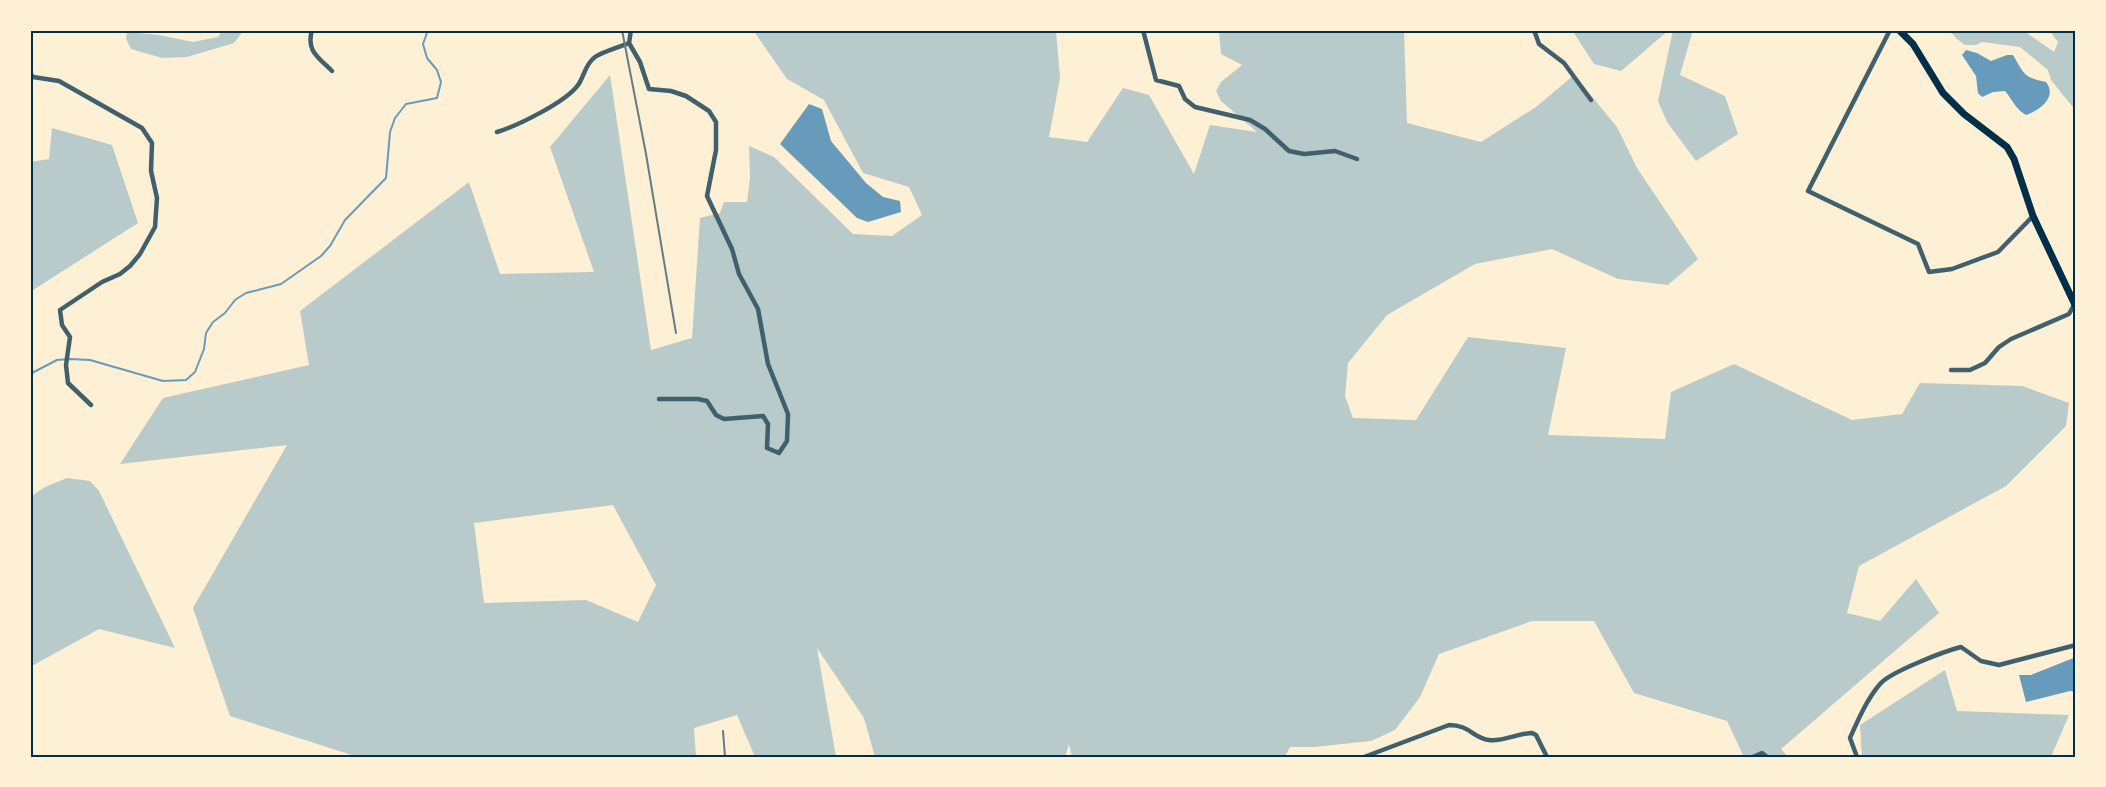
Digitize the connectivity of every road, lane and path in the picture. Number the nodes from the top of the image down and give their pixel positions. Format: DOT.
graph roads {
  1 [pos="312,30"];
  2 [pos="631,30"];
  3 [pos="1143,30"];
  4 [pos="1534,30"];
  5 [pos="1890,30"];
  6 [pos="1899,30"];
  7 [pos="629,43"];
  8 [pos="332,71"];
  9 [pos="31,76"];
  10 [pos="1591,99"];
  11 [pos="497,132"];
  12 [pos="1357,159"];
  13 [pos="2033,216"];
  14 [pos="2075,305"];
  15 [pos="1951,370"];
  16 [pos="658,399"];
  17 [pos="92,405"];
  18 [pos="2076,645"];
  19 [pos="1364,757"];
  20 [pos="1547,757"];
  21 [pos="1753,757"];
  22 [pos="1767,757"];
  23 [pos="1857,757"];
  1 -- 8 [label="street"];
  2 -- 7 [label="street"];
  3 -- 12 [label="street"];
  4 -- 10 [label="street"];
  5 -- 13 [label="street"];
  6 -- 13 [label="main road"];
  7 -- 11 [label="street"];
  7 -- 16 [label="street"];
  9 -- 17 [label="street"];
  13 -- 14 [label="main road"];
  14 -- 15 [label="street"];
  18 -- 23 [label="street"];
  19 -- 20 [label="street"];
  21 -- 22 [label="street"];
}
